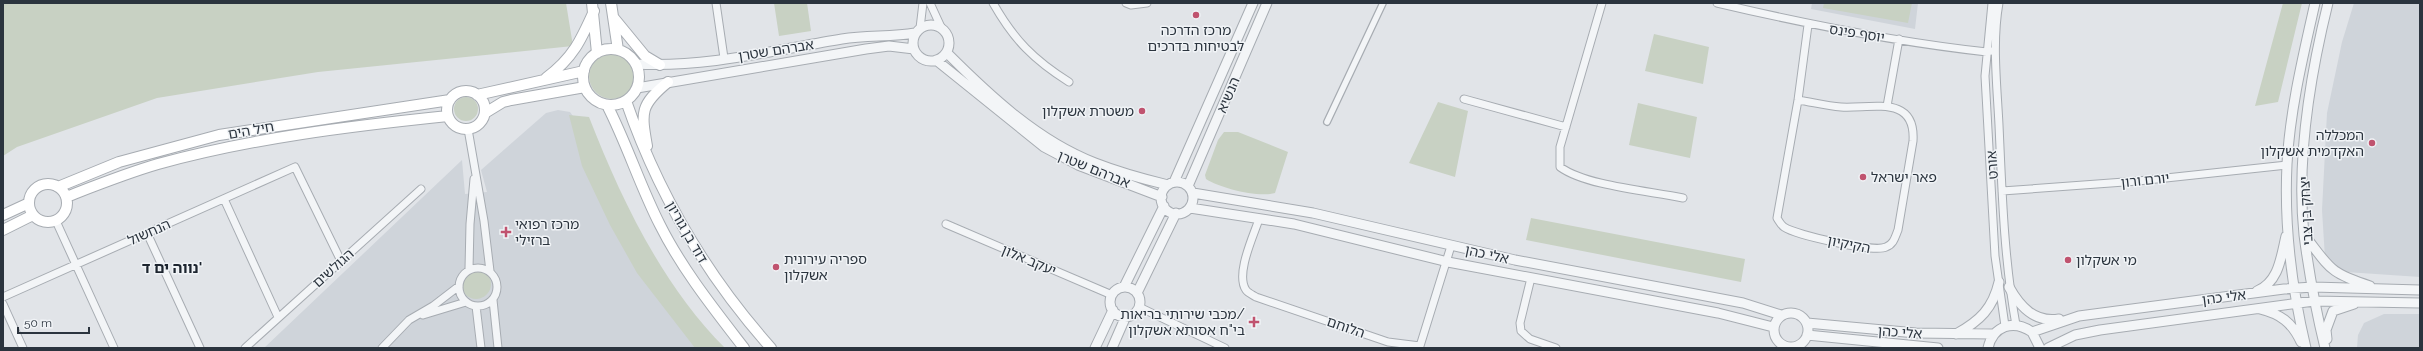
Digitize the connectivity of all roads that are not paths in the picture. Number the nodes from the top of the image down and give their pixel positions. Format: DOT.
graph roads {
  1 [pos="611,3"];
  2 [pos="716,3"];
  3 [pos="923,3"];
  4 [pos="930,3"];
  5 [pos="993,3"];
  6 [pos="1126,3"];
  7 [pos="1253,3"];
  8 [pos="1267,3"];
  9 [pos="1383,3"];
  10 [pos="1717,3"];
  11 [pos="1992,3"];
  12 [pos="1999,3"];
  13 [pos="2315,3"];
  14 [pos="2328,3"];
  15 [pos="1146,4"];
  16 [pos="1601,5"];
  17 [pos="593,7"];
  18 [pos="613,17"];
  19 [pos="1808,25"];
  20 [pos="941,27"];
  21 [pos="918,30"];
  22 [pos="1899,40"];
  23 [pos="1997,45"];
  24 [pos="914,49"];
  25 [pos="618,50"];
  26 [pos="1986,52"];
  27 [pos="597,53"];
  28 [pos="947,53"];
  29 [pos="724,58"];
  30 [pos="936,60"];
  31 [pos="636,64"];
  32 [pos="660,65"];
  33 [pos="584,71"];
  34 [pos="544,80"];
  35 [pos="668,82"];
  36 [pos="1069,82"];
  37 [pos="585,87"];
  38 [pos="637,88"];
  39 [pos="477,95"];
  40 [pos="1464,99"];
  41 [pos="450,100"];
  42 [pos="1798,100"];
  43 [pos="626,102"];
  44 [pos="607,105"];
  45 [pos="1887,106"];
  46 [pos="485,113"];
  47 [pos="448,116"];
  48 [pos="1327,122"];
  49 [pos="1566,127"];
  50 [pos="468,129"];
  51 [pos="649,158"];
  52 [pos="2287,165"];
  53 [pos="474,171"];
  54 [pos="1171,184"];
  55 [pos="58,187"];
  56 [pos="421,189"];
  57 [pos="1190,190"];
  58 [pos="2002,191"];
  59 [pos="66,197"];
  60 [pos="1683,198"];
  61 [pos="224,199"];
  62 [pos="1163,202"];
  63 [pos="29,203"];
  64 [pos="1190,208"];
  65 [pos="1176,213"];
  66 [pos="33,214"];
  67 [pos="3,215"];
  68 [pos="1259,219"];
  69 [pos="56,221"];
  70 [pos="946,224"];
  71 [pos="3,230"];
  72 [pos="2288,231"];
  73 [pos="147,233"];
  74 [pos="2304,234"];
  75 [pos="1451,246"];
  76 [pos="341,261"];
  77 [pos="1448,262"];
  78 [pos="76,265"];
  79 [pos="470,269"];
  80 [pos="490,271"];
  81 [pos="1531,278"];
  82 [pos="1999,282"];
  83 [pos="459,286"];
  84 [pos="1124,286"];
  85 [pos="2313,287"];
  86 [pos="2009,288"];
  87 [pos="2295,288"];
  88 [pos="2381,289"];
  89 [pos="2420,290"];
  90 [pos="1137,293"];
  91 [pos="2248,294"];
  92 [pos="1112,295"];
  93 [pos="3,297"];
  94 [pos="493,300"];
  95 [pos="2314,301"];
  96 [pos="466,302"];
  97 [pos="2296,302"];
  98 [pos="2372,302"];
  99 [pos="2420,303"];
  100 [pos="3,304"];
  101 [pos="476,306"];
  102 [pos="1139,307"];
  103 [pos="2255,308"];
  104 [pos="1113,310"];
  105 [pos="1781,315"];
  106 [pos="1126,316"];
  107 [pos="2079,316"];
  108 [pos="278,318"];
  109 [pos="409,320"];
  110 [pos="1807,323"];
  111 [pos="2016,325"];
  112 [pos="2005,326"];
  113 [pos="1773,327"];
  114 [pos="2032,332"];
  115 [pos="1954,334"];
  116 [pos="1993,334"];
  117 [pos="1807,335"];
  118 [pos="480,345"];
  119 [pos="1781,346"];
  120 [pos="1792,347"];
  121 [pos="23,348"];
  122 [pos="114,348"];
  123 [pos="200,348"];
  124 [pos="245,348"];
  125 [pos="382,348"];
  126 [pos="498,348"];
  127 [pos="744,348"];
  128 [pos="771,348"];
  129 [pos="1095,348"];
  130 [pos="1112,348"];
  131 [pos="1225,348"];
  132 [pos="1556,348"];
  133 [pos="1938,348"];
  134 [pos="1988,348"];
  135 [pos="2040,348"];
  136 [pos="2048,348"];
  137 [pos="2305,348"];
  138 [pos="2326,348"];
  1 -- 18 [label="main road"];
  2 -- 29 [label="street"];
  3 -- 21 [label="street"];
  4 -- 20 [label="street"];
  5 -- 36 [label="street"];
  6 -- 15 [label="street"];
  7 -- 54 [label="street, הנשיא"];
  8 -- 57 [label="street, הנשיא"];
  9 -- 48 [label="street"];
  10 -- 19 [label="street, יוסף פינס"];
  11 -- 26 [label="street, אורט"];
  12 -- 23 [label="street, אורט"];
  13 -- 52 [label="street, יצחק בן צבי"];
  14 -- 74 [label="street, יצחק בן צבי"];
  16 -- 49 [label="street"];
  17 -- 27 [label="main road"];
  17 -- 34 [label="main road"];
  18 -- 25 [label="main road"];
  18 -- 32 [label="main road"];
  19 -- 22 [label="street, יוסף פינס"];
  19 -- 42 [label="street, הקיקיון"];
  20 -- 21 [label="street"];
  20 -- 28 [label="street"];
  21 -- 24 [label="street"];
  21 -- 29 [label="street, אברהם שטרן"];
  22 -- 26 [label="street, יוסף פינס"];
  22 -- 45 [label="street"];
  23 -- 26 [label="street"];
  23 -- 58 [label="street, אורט"];
  24 -- 30 [label="street"];
  24 -- 35 [label="street, אברהם שטרן"];
  25 -- 27 [label="main road"];
  25 -- 31 [label="main road"];
  26 -- 82 [label="street, אורט"];
  27 -- 33 [label="main road"];
  28 -- 30 [label="street"];
  28 -- 54 [label="street, אברהם שטרן"];
  29 -- 32 [label="street, אברהם שטרן"];
  30 -- 62 [label="street, אברהם שטרן"];
  31 -- 32 [label="street, אברהם שטרן"];
  31 -- 38 [label="main road"];
  33 -- 34 [label="main road"];
  33 -- 37 [label="main road"];
  34 -- 39 [label="main road"];
  35 -- 38 [label="street, אברהם שטרן"];
  35 -- 51 [label="main road"];
  37 -- 44 [label="main road"];
  37 -- 46 [label="main road"];
  38 -- 43 [label="main road"];
  39 -- 41 [label="main road"];
  39 -- 46 [label="main road"];
  40 -- 49 [label="street"];
  41 -- 47 [label="main road"];
  41 -- 55 [label="main road, חיל הים"];
  42 -- 45 [label="street, הקיקיון"];
  42 -- 45 [label="street, הקיקיון"];
  43 -- 44 [label="main road"];
  43 -- 51 [label="main road, דוד בן גוריון"];
  44 -- 127 [label="main road, דוד בן גוריון"];
  46 -- 50 [label="main road"];
  47 -- 50 [label="main road"];
  47 -- 59 [label="main road, חיל הים"];
  49 -- 60 [label="street"];
  50 -- 53 [label="street"];
  51 -- 128 [label="main road, דוד בן גוריון"];
  52 -- 58 [label="street, יורם ורון"];
  52 -- 72 [label="street, יצחק בן צבי"];
  53 -- 79 [label="street"];
  53 -- 80 [label="street"];
  54 -- 57 [label="street"];
  54 -- 62 [label="street"];
  55 -- 59 [label="main road"];
  55 -- 63 [label="main road"];
  56 -- 76 [label="street, הגולשים"];
  57 -- 64 [label="street"];
  57 -- 75 [label="street, אלי כהן"];
  58 -- 86 [label="street, אורט"];
  59 -- 69 [label="main road"];
  61 -- 73 [label="street, הנחשול"];
  61 -- 76 [label="street, הנחשול"];
  61 -- 108 [label="street"];
  62 -- 65 [label="street"];
  62 -- 84 [label="street"];
  63 -- 66 [label="main road"];
  63 -- 67 [label="main road"];
  64 -- 65 [label="street"];
  64 -- 68 [label="street, אלי כהן"];
  65 -- 90 [label="street"];
  66 -- 69 [label="main road"];
  66 -- 71 [label="main road"];
  68 -- 77 [label="street, אלי כהן"];
  68 -- 77 [label="street, הלוחם"];
  69 -- 78 [label="street"];
  70 -- 92 [label="street, יעקב אלון"];
  72 -- 87 [label="street, יצחק בן צבי"];
  72 -- 91 [label="street"];
  73 -- 78 [label="street, הנחשול"];
  73 -- 123 [label="street"];
  74 -- 85 [label="street, יצחק בן צבי"];
  74 -- 88 [label="street"];
  75 -- 77 [label="street, הלוחם"];
  75 -- 105 [label="street, אלי כהן"];
  76 -- 108 [label="street, הגולשים"];
  77 -- 81 [label="street, אלי כהן"];
  78 -- 93 [label="street, הנחשול"];
  78 -- 122 [label="street"];
  79 -- 80 [label="street"];
  79 -- 83 [label="street"];
  80 -- 94 [label="street"];
  81 -- 113 [label="street, אלי כהן"];
  81 -- 132 [label="street"];
  82 -- 112 [label="street, אורט"];
  82 -- 115 [label="street"];
  83 -- 96 [label="street"];
  83 -- 109 [label="street"];
  84 -- 90 [label="street"];
  84 -- 92 [label="street"];
  85 -- 87 [label="street, אלי כהן"];
  85 -- 88 [label="street, אלי כהן"];
  85 -- 95 [label="street, יצחק בן צבי"];
  86 -- 107 [label="street"];
  86 -- 111 [label="street, אורט"];
  87 -- 91 [label="street, אלי כהן"];
  87 -- 97 [label="street, יצחק בן צבי"];
  88 -- 89 [label="street, אלי כהן"];
  90 -- 102 [label="street"];
  91 -- 107 [label="street, אלי כהן"];
  92 -- 104 [label="street"];
  94 -- 101 [label="street"];
  94 -- 126 [label="street"];
  95 -- 97 [label="street, אלי כהן"];
  95 -- 98 [label="street, אלי כהן"];
  95 -- 138 [label="street, יצחק בן צבי"];
  96 -- 101 [label="street"];
  96 -- 109 [label="street"];
  97 -- 103 [label="street, אלי כהן"];
  97 -- 137 [label="street, יצחק בן צבי"];
  98 -- 99 [label="street, אלי כהן"];
  98 -- 138 [label="street"];
  100 -- 121 [label="street"];
  101 -- 118 [label="street"];
  102 -- 106 [label="street"];
  102 -- 131 [label="street"];
  103 -- 136 [label="street, אלי כהן"];
  103 -- 137 [label="street"];
  104 -- 106 [label="street"];
  104 -- 129 [label="street"];
  105 -- 110 [label="street"];
  105 -- 113 [label="street"];
  106 -- 130 [label="street"];
  107 -- 114 [label="street, אלי כהן"];
  108 -- 124 [label="street, הגולשים"];
  109 -- 125 [label="street"];
  110 -- 115 [label="street, אלי כהן"];
  110 -- 117 [label="street"];
  111 -- 112 [label="street"];
  111 -- 114 [label="street"];
  112 -- 116 [label="street"];
  113 -- 119 [label="street"];
  114 -- 135 [label="street"];
  115 -- 116 [label="street, אלי כהן"];
  116 -- 134 [label="street"];
  117 -- 120 [label="street"];
  117 -- 133 [label="street, אלי כהן"];
  119 -- 120 [label="street"];
}
